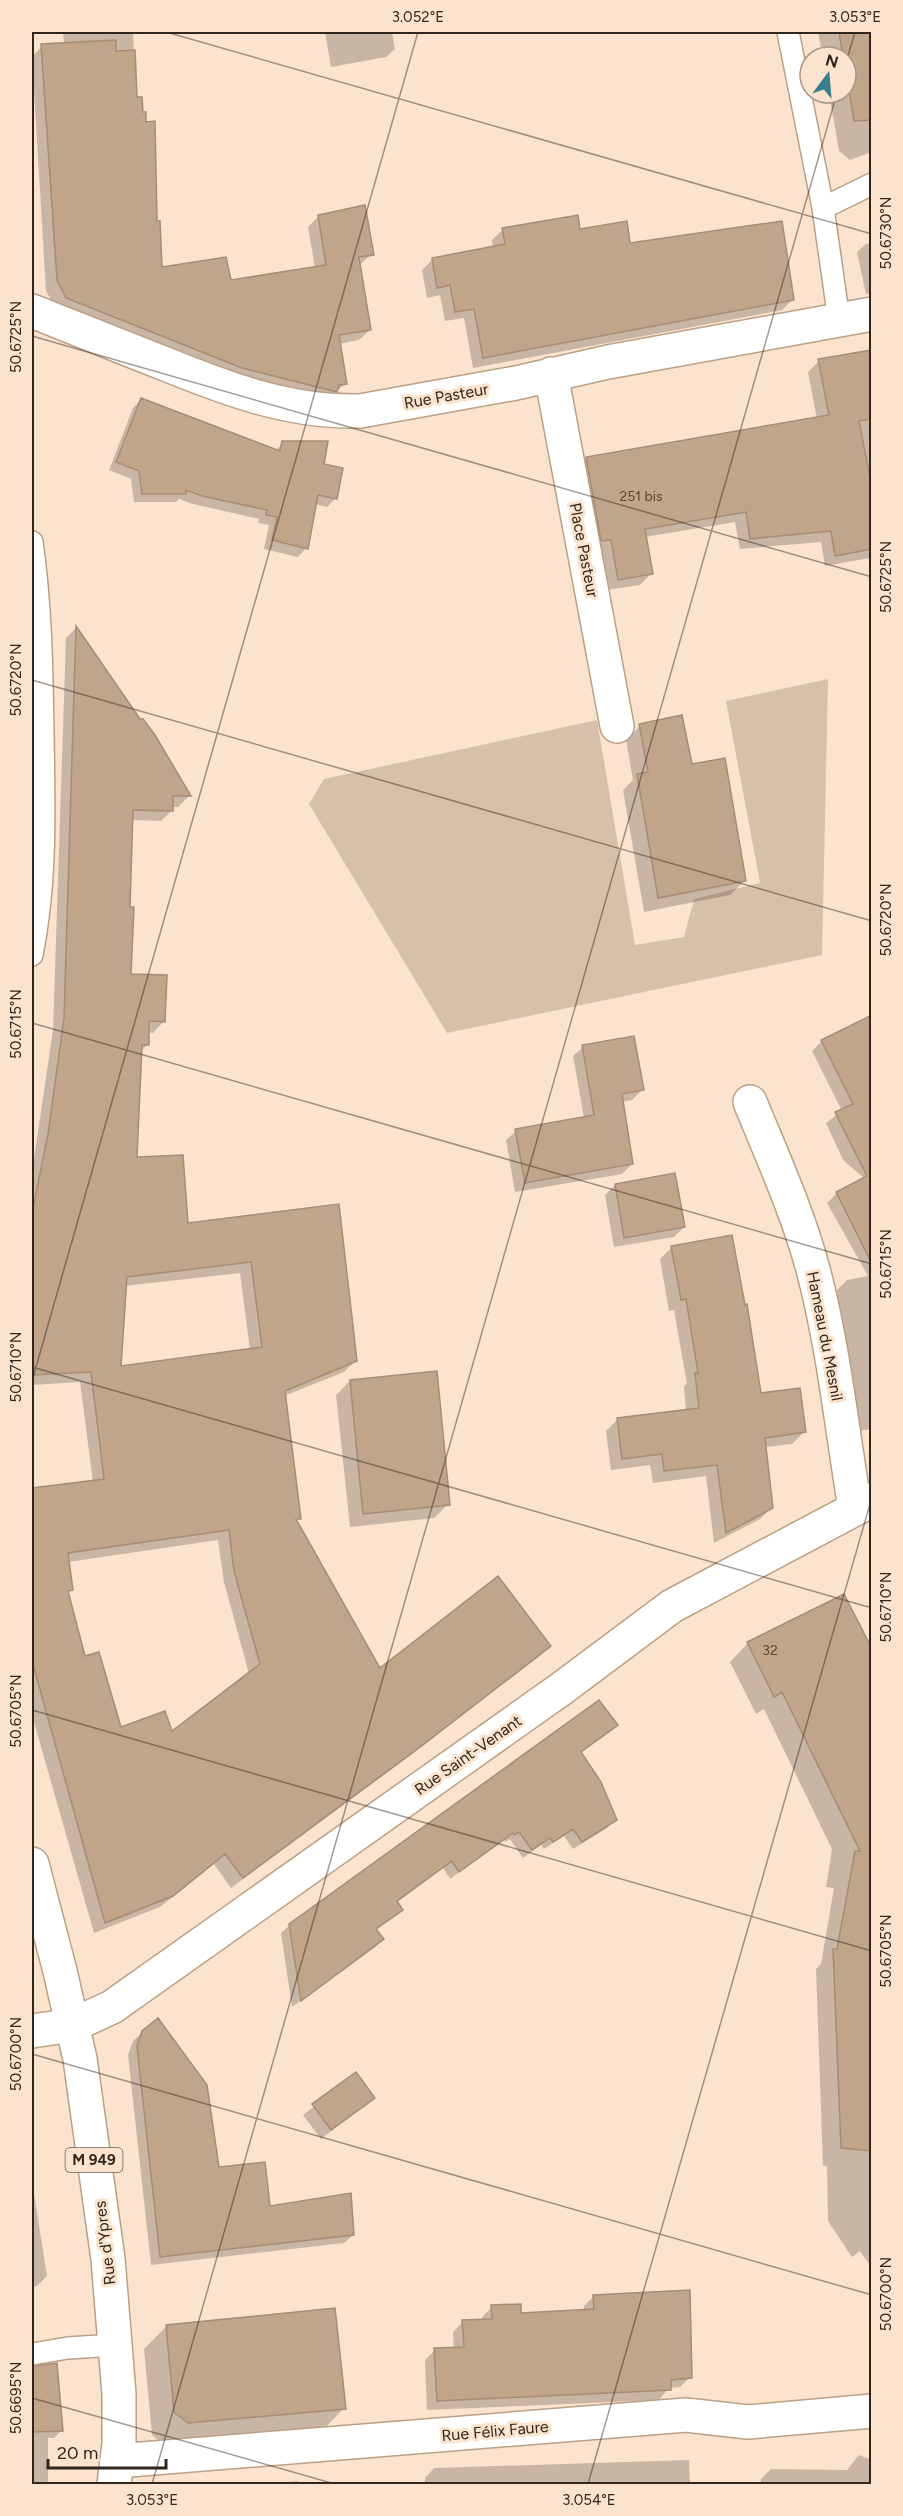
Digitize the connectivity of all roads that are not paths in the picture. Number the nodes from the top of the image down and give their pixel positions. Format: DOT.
graph roads {
  1 [pos="788,32"];
  2 [pos="872,184"];
  3 [pos="823,208"];
  4 [pos="32,311"];
  5 [pos="872,314"];
  6 [pos="839,320"];
  7 [pos="551,374"];
  8 [pos="32,542"];
  9 [pos="617,726"];
  10 [pos="32,955"];
  11 [pos="750,1102"];
  12 [pos="863,1504"];
  13 [pos="32,1864"];
  14 [pos="74,2025"];
  15 [pos="32,2031"];
  16 [pos="115,2345"];
  17 [pos="32,2354"];
  18 [pos="872,2412"];
  19 [pos="115,2473"];
  1 -- 3 [label="lane"];
  2 -- 3 [label="lane"];
  3 -- 6 [label="lane"];
  4 -- 7 [label="street, Rue Pasteur"];
  5 -- 6 [label="street, Rue Pasteur"];
  6 -- 7 [label="street, Rue Pasteur"];
  7 -- 9 [label="street, Place Pasteur"];
  8 -- 10 [label="lane"];
  11 -- 12 [label="street, Hameau du Mesnil"];
  12 -- 14 [label="street, Rue Saint-Venant"];
  13 -- 14 [label="street, Rue d'Ypres / M 949"];
  14 -- 15 [label="street, Rue Saint-Venant"];
  14 -- 16 [label="street, Rue d'Ypres / M 949"];
  16 -- 17 [label="lane"];
  16 -- 19 [label="street, Rue d'Ypres / M 949"];
  18 -- 19 [label="street, Rue Félix Faure"];
}
